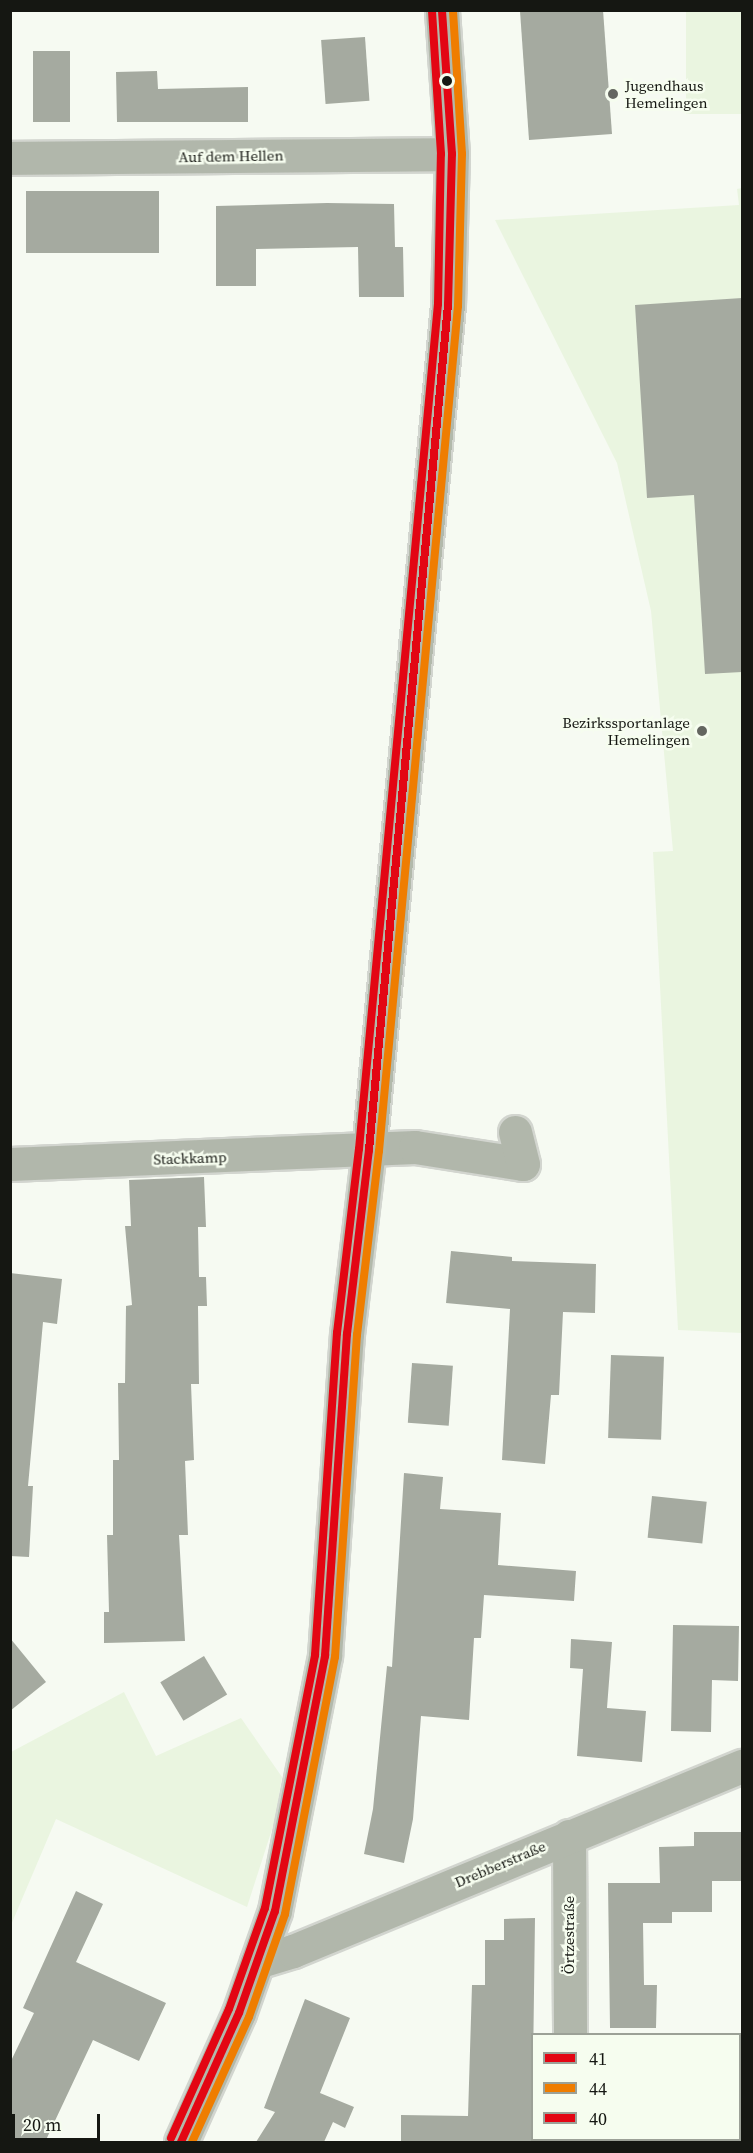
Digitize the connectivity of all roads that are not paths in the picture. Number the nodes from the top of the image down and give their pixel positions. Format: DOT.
graph roads {
  1 [pos="442,10"];
  2 [pos="452,154"];
  3 [pos="10,158"];
  4 [pos="515,1132"];
  5 [pos="369,1150"];
  6 [pos="10,1164"];
  7 [pos="742,1766"];
  8 [pos="569,1836"];
  9 [pos="257,1962"];
  10 [pos="570,2033"];
  11 [pos="181,2142"];
  1 -- 2 [label="main road"];
  2 -- 3 [label="street, Auf dem Hellen"];
  2 -- 5 [label="main road"];
  4 -- 5 [label="street, Stackkamp"];
  5 -- 6 [label="street, Stackkamp"];
  5 -- 9 [label="main road"];
  7 -- 8 [label="street, Drebberstraße"];
  8 -- 9 [label="street, Drebberstraße"];
  8 -- 10 [label="street, Örtzestraße"];
  9 -- 11 [label="main road"];
}
